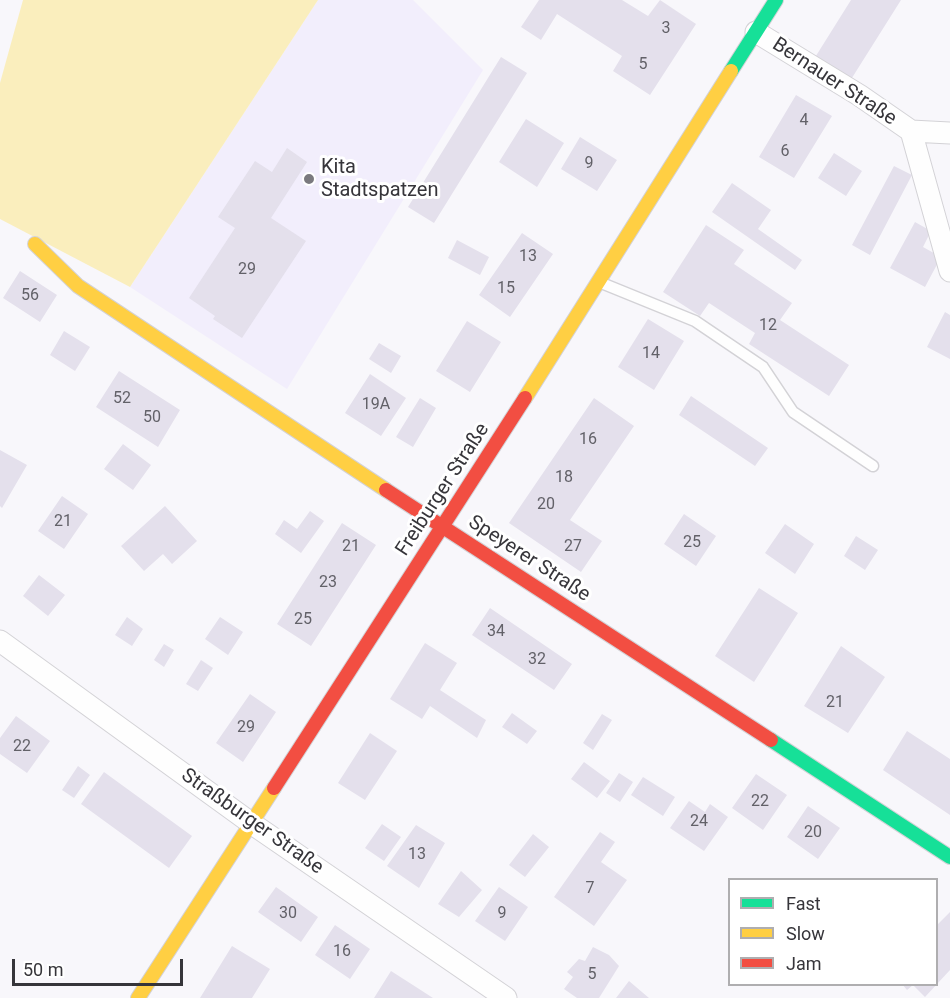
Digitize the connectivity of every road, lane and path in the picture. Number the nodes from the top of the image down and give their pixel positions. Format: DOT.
graph roads {
  1 [pos="776,0"];
  2 [pos="756,32"];
  3 [pos="911,131"];
  4 [pos="950,133"];
  5 [pos="35,244"];
  6 [pos="950,271"];
  7 [pos="598,282"];
  8 [pos="873,466"];
  9 [pos="444,527"];
  10 [pos="0,641"];
  11 [pos="251,823"];
  12 [pos="950,857"];
  13 [pos="138,998"];
  14 [pos="506,998"];
  1 -- 2 [label="street, Freiburger Straße"];
  2 -- 3 [label="street, Bernauer Straße"];
  2 -- 7 [label="street, Freiburger Straße"];
  3 -- 4 [label="street, Bernauer Straße"];
  3 -- 6 [label="street, Bernauer Straße"];
  5 -- 9 [label="street, Speyerer Straße"];
  7 -- 8 [label="lane"];
  7 -- 9 [label="street, Freiburger Straße"];
  9 -- 11 [label="street, Freiburger Straße"];
  9 -- 12 [label="street, Speyerer Straße"];
  10 -- 11 [label="street, Straßburger Straße"];
  11 -- 13 [label="street, Freiburger Straße"];
  11 -- 14 [label="street, Straßburger Straße"];
}
